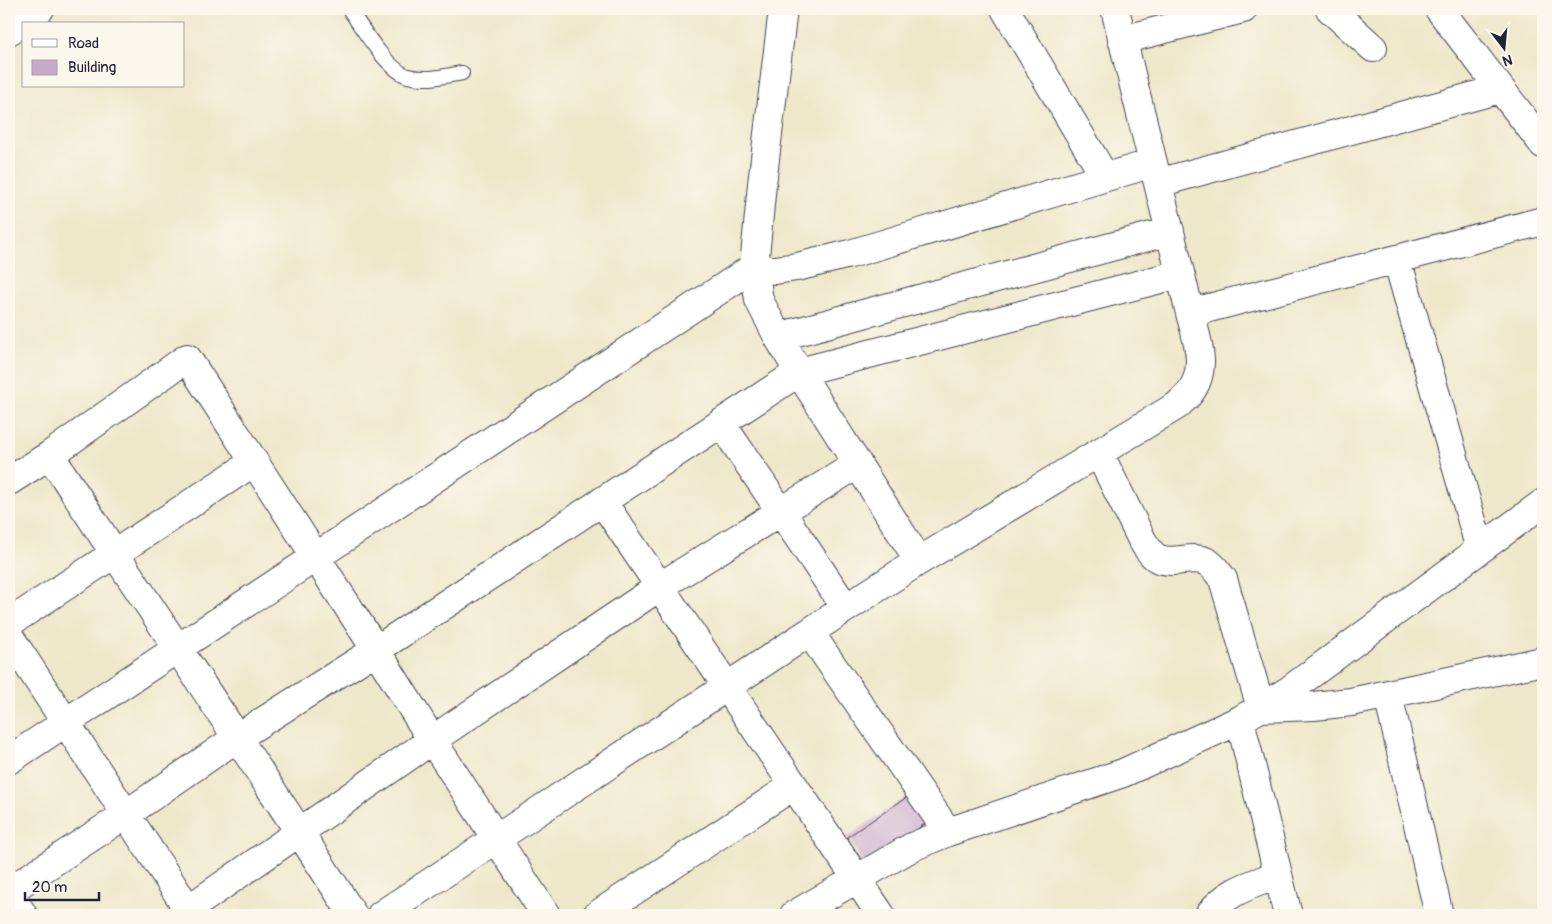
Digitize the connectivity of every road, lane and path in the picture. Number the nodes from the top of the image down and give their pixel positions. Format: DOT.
graph roads {
  1 [pos="40,9"];
  2 [pos="349,9"];
  3 [pos="783,9"];
  4 [pos="1005,9"];
  5 [pos="1115,9"];
  6 [pos="1243,9"];
  7 [pos="1330,9"];
  8 [pos="1438,9"];
  9 [pos="9,31"];
  10 [pos="1122,40"];
  11 [pos="1373,48"];
  12 [pos="462,73"];
  13 [pos="1500,89"];
  14 [pos="1543,144"];
  15 [pos="1156,173"];
  16 [pos="1105,177"];
  17 [pos="1543,221"];
  18 [pos="1170,231"];
  19 [pos="1397,259"];
  20 [pos="754,267"];
  21 [pos="1180,274"];
  22 [pos="1190,313"];
  23 [pos="778,337"];
  24 [pos="799,372"];
  25 [pos="721,423"];
  26 [pos="1099,452"];
  27 [pos="50,454"];
  28 [pos="254,462"];
  29 [pos="858,464"];
  30 [pos="9,481"];
  31 [pos="602,501"];
  32 [pos="1543,503"];
  33 [pos="781,512"];
  34 [pos="1480,549"];
  35 [pos="115,555"];
  36 [pos="315,557"];
  37 [pos="919,561"];
  38 [pos="659,587"];
  39 [pos="846,608"];
  40 [pos="9,624"];
  41 [pos="810,633"];
  42 [pos="9,636"];
  43 [pos="177,648"];
  44 [pos="376,650"];
  45 [pos="1543,661"];
  46 [pos="727,688"];
  47 [pos="1388,695"];
  48 [pos="1251,714"];
  49 [pos="66,722"];
  50 [pos="238,737"];
  51 [pos="432,740"];
  52 [pos="9,760"];
  53 [pos="794,786"];
  54 [pos="125,815"];
  55 [pos="300,832"];
  56 [pos="948,832"];
  57 [pos="497,838"];
  58 [pos="1277,875"];
  59 [pos="857,878"];
  60 [pos="9,892"];
  61 [pos="187,913"];
  62 [pos="24,915"];
  63 [pos="353,915"];
  64 [pos="381,915"];
  65 [pos="546,915"];
  66 [pos="598,915"];
  67 [pos="794,915"];
  68 [pos="882,915"];
  69 [pos="1210,915"];
  70 [pos="1288,915"];
  71 [pos="1438,915"];
  1 -- 9 [label="street"];
  2 -- 12 [label="lane"];
  3 -- 20 [label="street"];
  4 -- 16 [label="street"];
  5 -- 10 [label="street"];
  6 -- 10 [label="street"];
  7 -- 11 [label="street"];
  8 -- 13 [label="street"];
  10 -- 15 [label="street"];
  13 -- 14 [label="street"];
  13 -- 15 [label="street"];
  15 -- 16 [label="street"];
  15 -- 18 [label="street"];
  16 -- 20 [label="street"];
  17 -- 19 [label="street"];
  18 -- 21 [label="street"];
  18 -- 23 [label="street"];
  19 -- 22 [label="street"];
  19 -- 34 [label="street"];
  20 -- 23 [label="street"];
  20 -- 36 [label="street"];
  21 -- 22 [label="street"];
  21 -- 24 [label="street"];
  22 -- 26 [label="street"];
  23 -- 24 [label="street"];
  24 -- 25 [label="street"];
  24 -- 29 [label="street"];
  25 -- 31 [label="street"];
  25 -- 33 [label="street"];
  26 -- 37 [label="street"];
  26 -- 48 [label="street"];
  27 -- 28 [label="street"];
  27 -- 30 [label="street"];
  27 -- 35 [label="street"];
  28 -- 35 [label="street"];
  28 -- 36 [label="street"];
  29 -- 33 [label="street"];
  29 -- 37 [label="street"];
  31 -- 38 [label="street"];
  31 -- 44 [label="street"];
  32 -- 34 [label="street"];
  33 -- 38 [label="street"];
  33 -- 39 [label="street"];
  34 -- 48 [label="street"];
  35 -- 40 [label="street"];
  35 -- 43 [label="street"];
  36 -- 43 [label="street"];
  36 -- 44 [label="street"];
  37 -- 39 [label="street"];
  38 -- 46 [label="street"];
  38 -- 51 [label="street"];
  39 -- 41 [label="street"];
  41 -- 46 [label="street"];
  41 -- 56 [label="street"];
  42 -- 49 [label="street"];
  43 -- 49 [label="street"];
  43 -- 50 [label="street"];
  44 -- 50 [label="street"];
  44 -- 51 [label="street"];
  45 -- 47 [label="street"];
  46 -- 53 [label="street"];
  46 -- 57 [label="street"];
  47 -- 48 [label="street"];
  47 -- 71 [label="street"];
  48 -- 56 [label="street"];
  48 -- 58 [label="street"];
  49 -- 52 [label="street"];
  49 -- 54 [label="street"];
  50 -- 54 [label="street"];
  50 -- 55 [label="street"];
  51 -- 55 [label="street"];
  51 -- 57 [label="street"];
  53 -- 59 [label="street"];
  53 -- 66 [label="street"];
  54 -- 60 [label="street"];
  54 -- 61 [label="street"];
  55 -- 61 [label="street"];
  55 -- 63 [label="street"];
  56 -- 59 [label="street"];
  57 -- 64 [label="street"];
  57 -- 65 [label="street"];
  58 -- 69 [label="street"];
  58 -- 70 [label="street"];
  59 -- 67 [label="street"];
  59 -- 68 [label="street"];
  60 -- 62 [label="street"];
}
